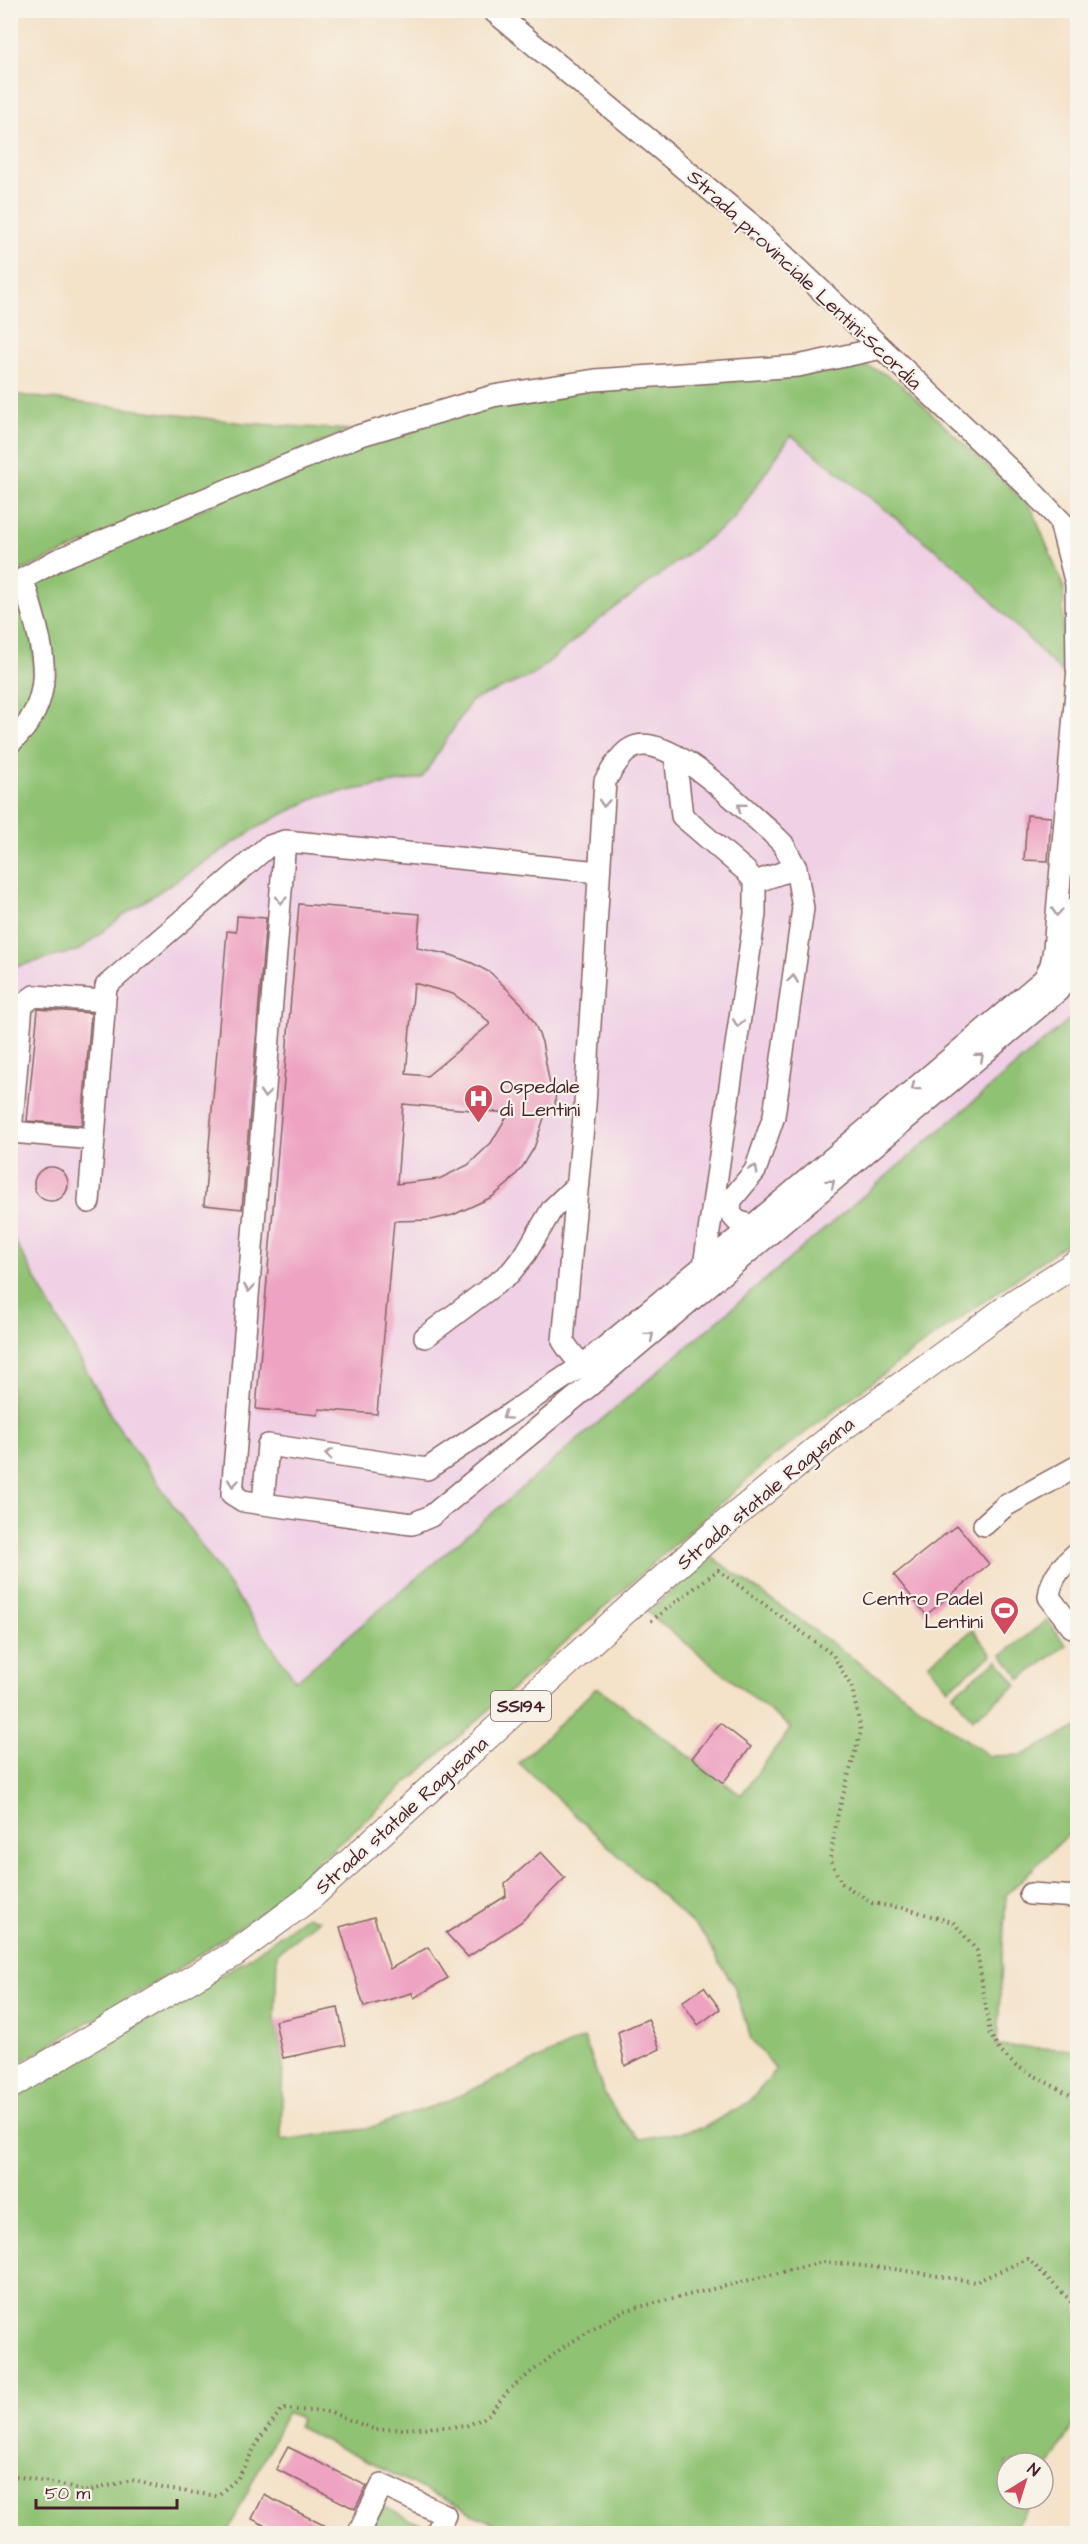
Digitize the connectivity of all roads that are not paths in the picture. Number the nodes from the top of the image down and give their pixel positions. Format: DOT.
graph roads {
  1 [pos="492,10"];
  2 [pos="882,348"];
  3 [pos="1059,518"];
  4 [pos="1077,539"];
  5 [pos="17,582"];
  6 [pos="1077,678"];
  7 [pos="10,743"];
  8 [pos="675,755"];
  9 [pos="285,841"];
  10 [pos="796,868"];
  11 [pos="599,872"];
  12 [pos="755,882"];
  13 [pos="1077,905"];
  14 [pos="104,1001"];
  15 [pos="94,1139"];
  16 [pos="715,1178"];
  17 [pos="578,1184"];
  18 [pos="738,1190"];
  19 [pos="89,1202"];
  20 [pos="752,1226"];
  21 [pos="1077,1251"];
  22 [pos="1077,1262"];
  23 [pos="704,1266"];
  24 [pos="1015,1302"];
  25 [pos="424,1337"];
  26 [pos="563,1341"];
  27 [pos="583,1365"];
  28 [pos="605,1373"];
  29 [pos="549,1387"];
  30 [pos="554,1415"];
  31 [pos="1077,1466"];
  32 [pos="263,1504"];
  33 [pos="984,1525"];
  34 [pos="1077,1552"];
  35 [pos="1072,1627"];
  36 [pos="1030,1894"];
  37 [pos="1077,1897"];
  38 [pos="10,2086"];
  39 [pos="358,2534"];
  40 [pos="436,2534"];
  1 -- 2 [label="street, Strada provinciale Lentini-Scordia"];
  2 -- 3 [label="street, Strada provinciale Lentini-Scordia"];
  2 -- 5 [label="street"];
  3 -- 4 [label="street, Strada provinciale Lentini-Scordia"];
  3 -- 6 [label="street"];
  5 -- 7 [label="street"];
  6 -- 20 [label="street, one-way"];
  10 -- 8 [label="street, one-way"];
  8 -- 11 [label="street, one-way"];
  8 -- 12 [label="street"];
  9 -- 11 [label="street"];
  9 -- 14 [label="street"];
  9 -- 32 [label="street, one-way"];
  10 -- 12 [label="street"];
  18 -- 10 [label="street, one-way"];
  11 -- 17 [label="street"];
  12 -- 16 [label="street, one-way"];
  28 -- 13 [label="street, one-way"];
  14 -- 15 [label="street"];
  14 -- 15 [label="street"];
  15 -- 19 [label="street"];
  16 -- 18 [label="street"];
  16 -- 23 [label="street"];
  17 -- 25 [label="street"];
  17 -- 26 [label="street"];
  18 -- 20 [label="street"];
  20 -- 23 [label="street"];
  21 -- 24 [label="main road"];
  22 -- 24 [label="main road"];
  23 -- 27 [label="street"];
  24 -- 38 [label="main road, Strada statale Ragusana / SS194"];
  26 -- 27 [label="street"];
  26 -- 29 [label="street"];
  27 -- 28 [label="street"];
  27 -- 29 [label="street"];
  28 -- 30 [label="street"];
  29 -- 30 [label="street"];
  29 -- 32 [label="street, one-way"];
  30 -- 32 [label="street"];
  31 -- 33 [label="street"];
  34 -- 35 [label="street"];
  36 -- 37 [label="street"];
  39 -- 40 [label="street"];
}
